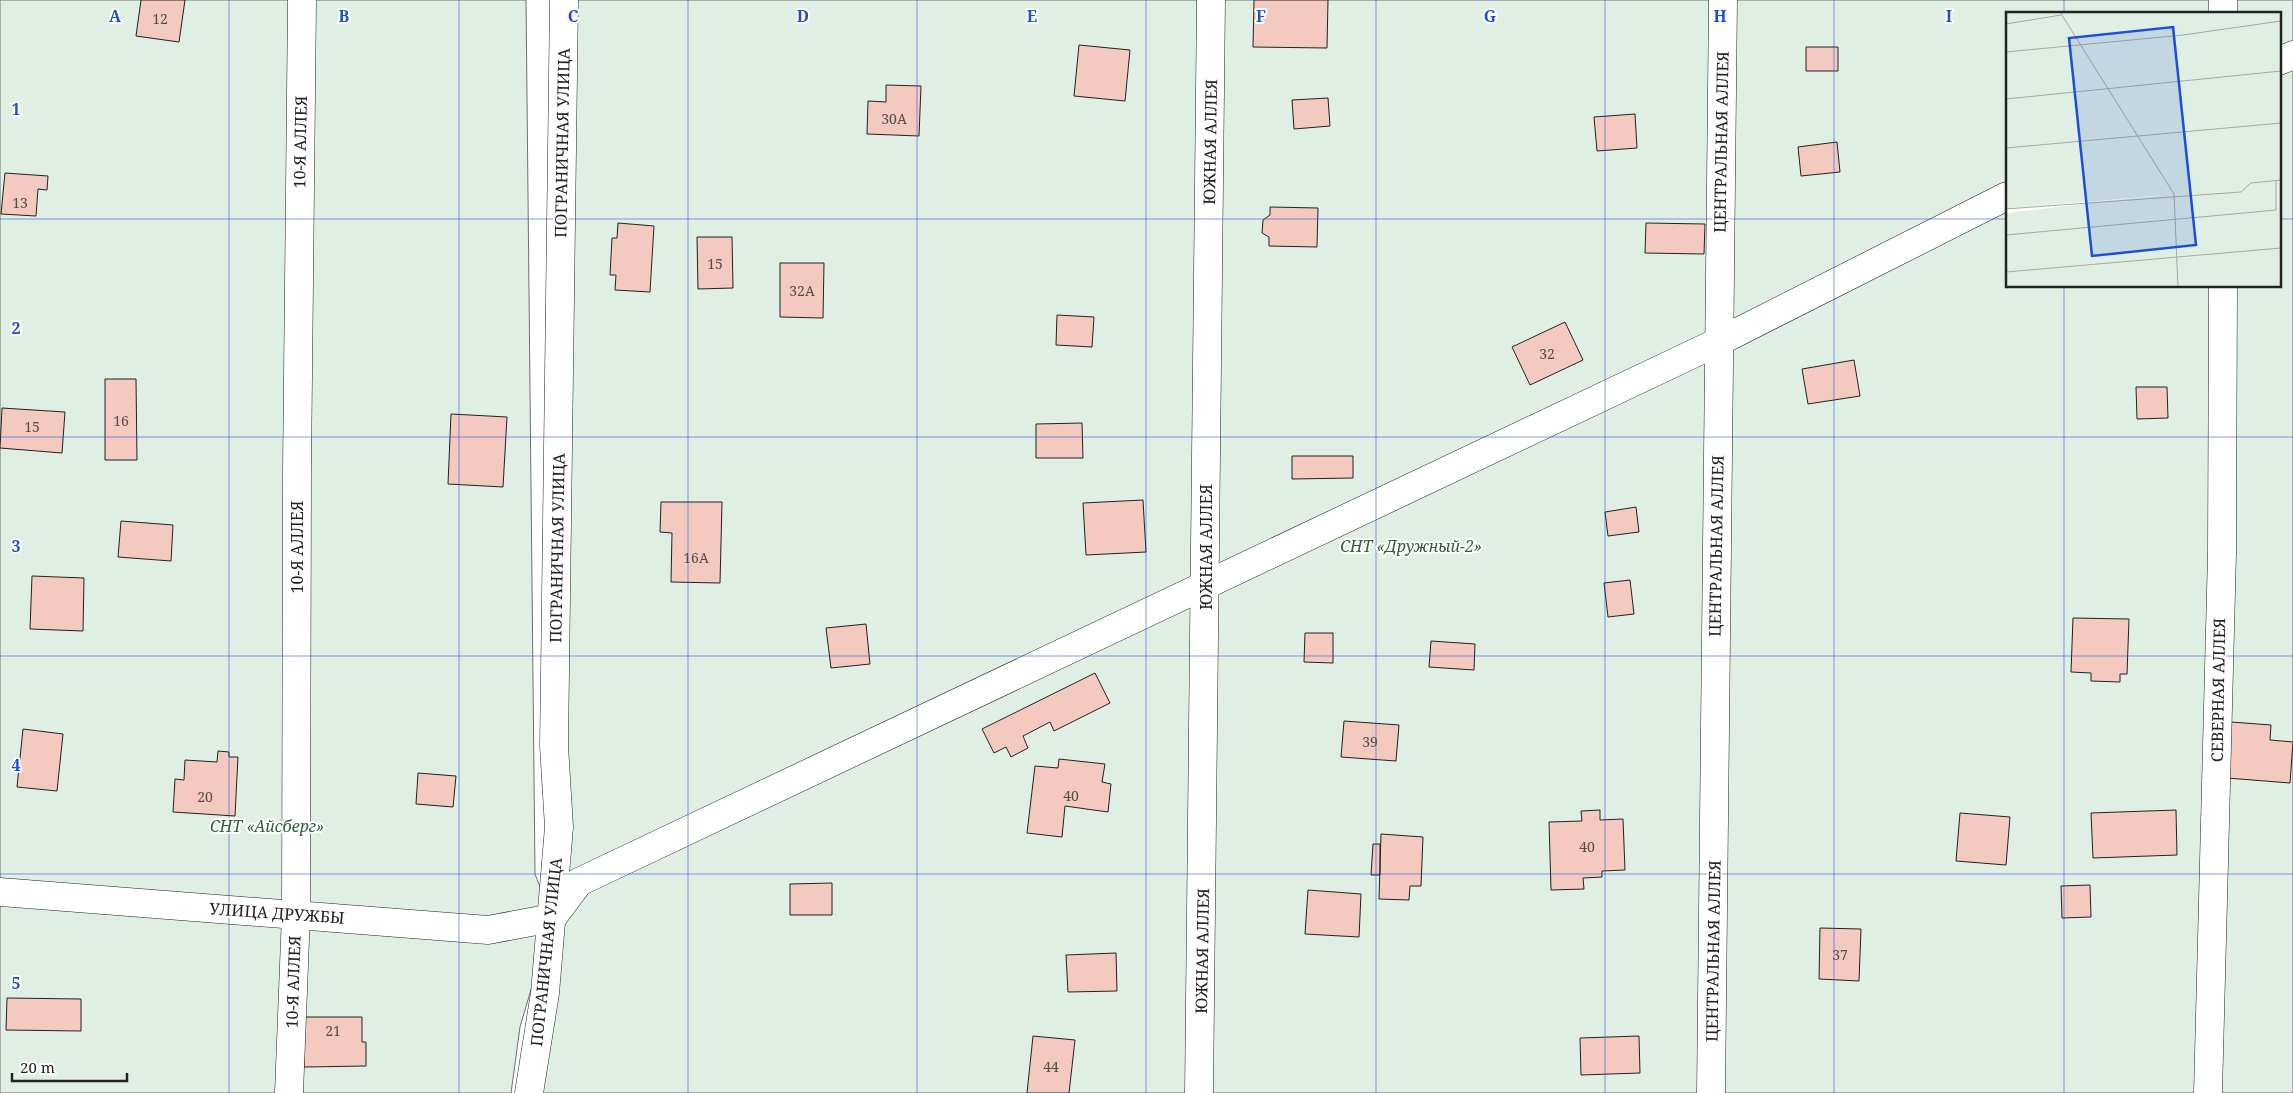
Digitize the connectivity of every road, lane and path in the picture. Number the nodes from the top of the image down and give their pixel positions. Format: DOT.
graph roads {
  1 [pos="302,0"];
  2 [pos="564,0"];
  3 [pos="1211,0"];
  4 [pos="1723,0"];
  5 [pos="2293,55"];
  6 [pos="2280,61"];
  7 [pos="2006,197"];
  8 [pos="2223,288"];
  9 [pos="1718,342"];
  10 [pos="1206,586"];
  11 [pos="0,892"];
  12 [pos="296,914"];
  13 [pos="552,918"];
  14 [pos="289,1093"];
  15 [pos="529,1093"];
  16 [pos="1200,1093"];
  17 [pos="1712,1093"];
  18 [pos="2208,1093"];
  1 -- 12 [label="street, 10-Я АЛЛЕЯ"];
  2 -- 13 [label="street, ПОГРАНИЧНАЯ УЛИЦА"];
  3 -- 10 [label="street, ЮЖНАЯ АЛЛЕЯ"];
  4 -- 9 [label="street, ЦЕНТРАЛЬНАЯ АЛЛЕЯ"];
  5 -- 6 [label="street"];
  7 -- 9 [label="street"];
  8 -- 18 [label="street, СЕВЕРНАЯ АЛЛЕЯ"];
  9 -- 10 [label="street"];
  9 -- 17 [label="street, ЦЕНТРАЛЬНАЯ АЛЛЕЯ"];
  10 -- 13 [label="street"];
  10 -- 16 [label="street, ЮЖНАЯ АЛЛЕЯ"];
  11 -- 12 [label="street, УЛИЦА ДРУЖБЫ"];
  12 -- 13 [label="street, УЛИЦА ДРУЖБЫ"];
  12 -- 14 [label="street, 10-Я АЛЛЕЯ"];
  13 -- 15 [label="street, ПОГРАНИЧНАЯ УЛИЦА"];
}
